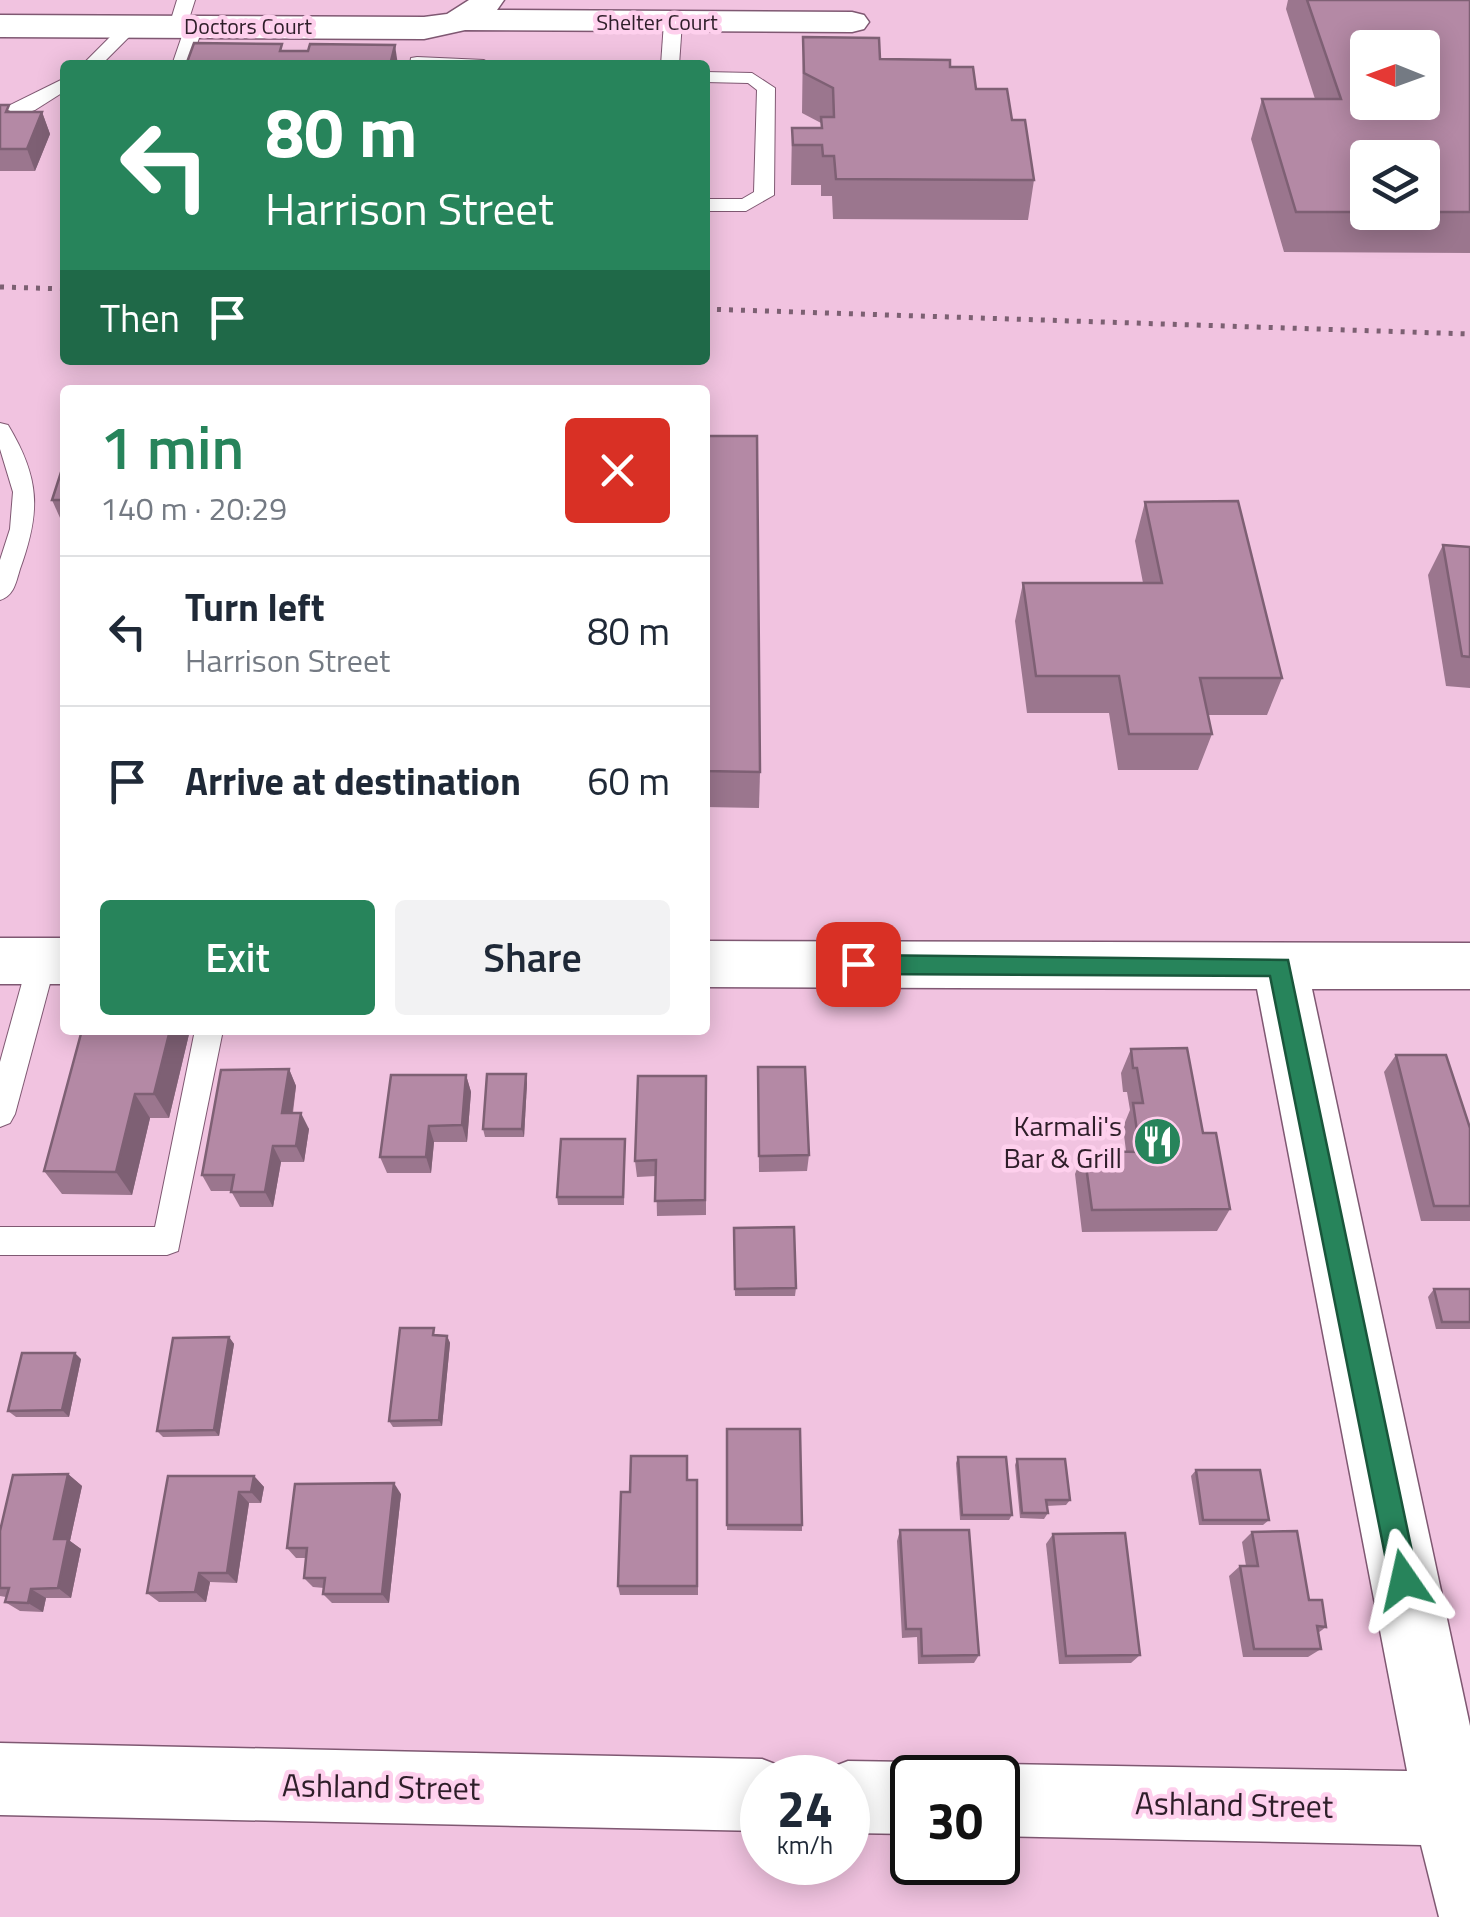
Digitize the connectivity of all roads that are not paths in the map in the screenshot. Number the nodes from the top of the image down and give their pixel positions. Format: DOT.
graph roads {
  1 [pos="475,10"];
  2 [pos="186,17"];
  3 [pos="673,22"];
  4 [pos="852,22"];
  5 [pos="0,26"];
  6 [pos="131,26"];
  7 [pos="419,51"];
  8 [pos="95,60"];
  9 [pos="182,60"];
  10 [pos="461,60"];
  11 [pos="670,60"];
  12 [pos="710,77"];
  13 [pos="60,85"];
  14 [pos="0,116"];
  15 [pos="710,205"];
  16 [pos="0,430"];
  17 [pos="0,592"];
  18 [pos="36,961"];
  19 [pos="710,964"];
  20 [pos="1470,966"];
  21 [pos="1280,967"];
  22 [pos="208,1035"];
  23 [pos="0,1114"];
  24 [pos="0,1241"];
  25 [pos="0,1779"];
  26 [pos="740,1795"];
  27 [pos="1020,1800"];
  28 [pos="1460,1809"];
  29 [pos="1470,1902"];
  1 -- 3 [label="street, Shelter Court"];
  1 -- 7 [label="street, Doctors Court"];
  2 -- 6 [label="street, Doctors Court"];
  2 -- 7 [label="street, Doctors Court"];
  2 -- 9 [label="lane"];
  3 -- 4 [label="street, Shelter Court"];
  3 -- 11 [label="lane"];
  5 -- 6 [label="street, Doctors Court"];
  6 -- 8 [label="lane"];
  7 -- 10 [label="lane"];
  12 -- 15 [label="lane"];
  13 -- 14 [label="lane"];
  16 -- 17 [label="lane"];
  18 -- 23 [label="lane"];
  19 -- 21 [label="street"];
  20 -- 21 [label="street"];
  21 -- 28 [label="street"];
  22 -- 24 [label="lane"];
  25 -- 26 [label="street, Ashland Street"];
  27 -- 28 [label="street, Ashland Street"];
  28 -- 29 [label="street"];
}
